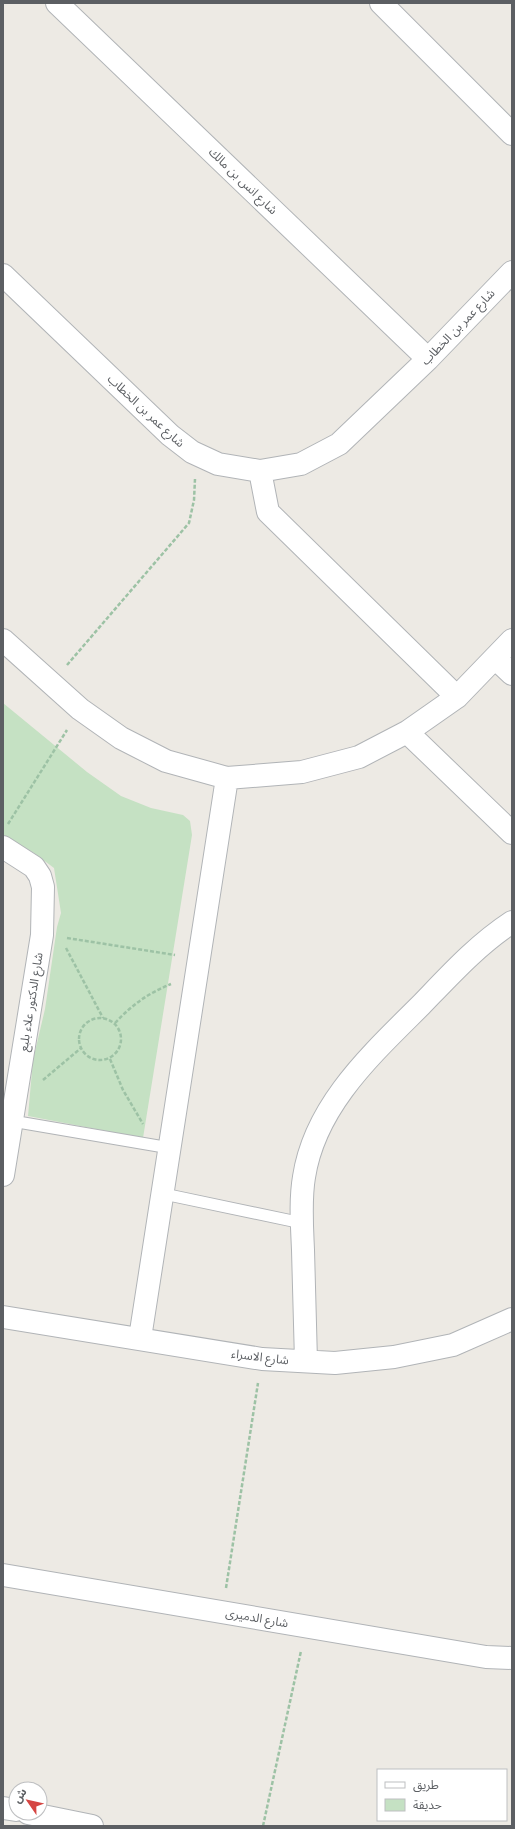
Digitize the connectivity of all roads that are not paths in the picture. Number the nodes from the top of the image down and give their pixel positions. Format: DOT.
graph roads {
  1 [pos="57,3"];
  2 [pos="380,3"];
  3 [pos="512,134"];
  4 [pos="512,272"];
  5 [pos="4,279"];
  6 [pos="428,359"];
  7 [pos="260,471"];
  8 [pos="3,640"];
  9 [pos="512,640"];
  10 [pos="495,658"];
  11 [pos="512,674"];
  12 [pos="457,697"];
  13 [pos="407,732"];
  14 [pos="227,778"];
  15 [pos="512,833"];
  16 [pos="5,836"];
  17 [pos="512,922"];
  18 [pos="13,1113"];
  19 [pos="166,1147"];
  20 [pos="3,1175"];
  21 [pos="164,1194"];
  22 [pos="302,1223"];
  23 [pos="3,1317"];
  24 [pos="512,1319"];
  25 [pos="140,1338"];
  26 [pos="306,1361"];
  27 [pos="3,1574"];
  28 [pos="512,1658"];
  29 [pos="48,1817"];
  30 [pos="92,1826"];
  1 -- 6 [label="street, شارع انس بن مالك"];
  2 -- 3 [label="street"];
  4 -- 6 [label="street, شارع عمر بن الخطاب"];
  5 -- 7 [label="street, شارع عمر بن الخطاب"];
  6 -- 7 [label="street, شارع عمر بن الخطاب"];
  7 -- 12 [label="street"];
  8 -- 14 [label="street"];
  9 -- 10 [label="street"];
  10 -- 11 [label="street"];
  10 -- 12 [label="street"];
  12 -- 13 [label="street"];
  13 -- 14 [label="street"];
  13 -- 15 [label="street"];
  14 -- 19 [label="street"];
  16 -- 18 [label="street, شارع الدكتور علاء بلبع"];
  17 -- 22 [label="street"];
  18 -- 19 [label="lane"];
  18 -- 20 [label="street, شارع الدكتور علاء بلبع"];
  19 -- 21 [label="street"];
  21 -- 22 [label="lane"];
  21 -- 25 [label="street"];
  22 -- 26 [label="street"];
  23 -- 25 [label="street, شارع الاسراء"];
  24 -- 26 [label="street, شارع الاسراء"];
  25 -- 26 [label="street, شارع الاسراء"];
  27 -- 28 [label="street, شارع الدميرى"];
  29 -- 30 [label="street"];
}
